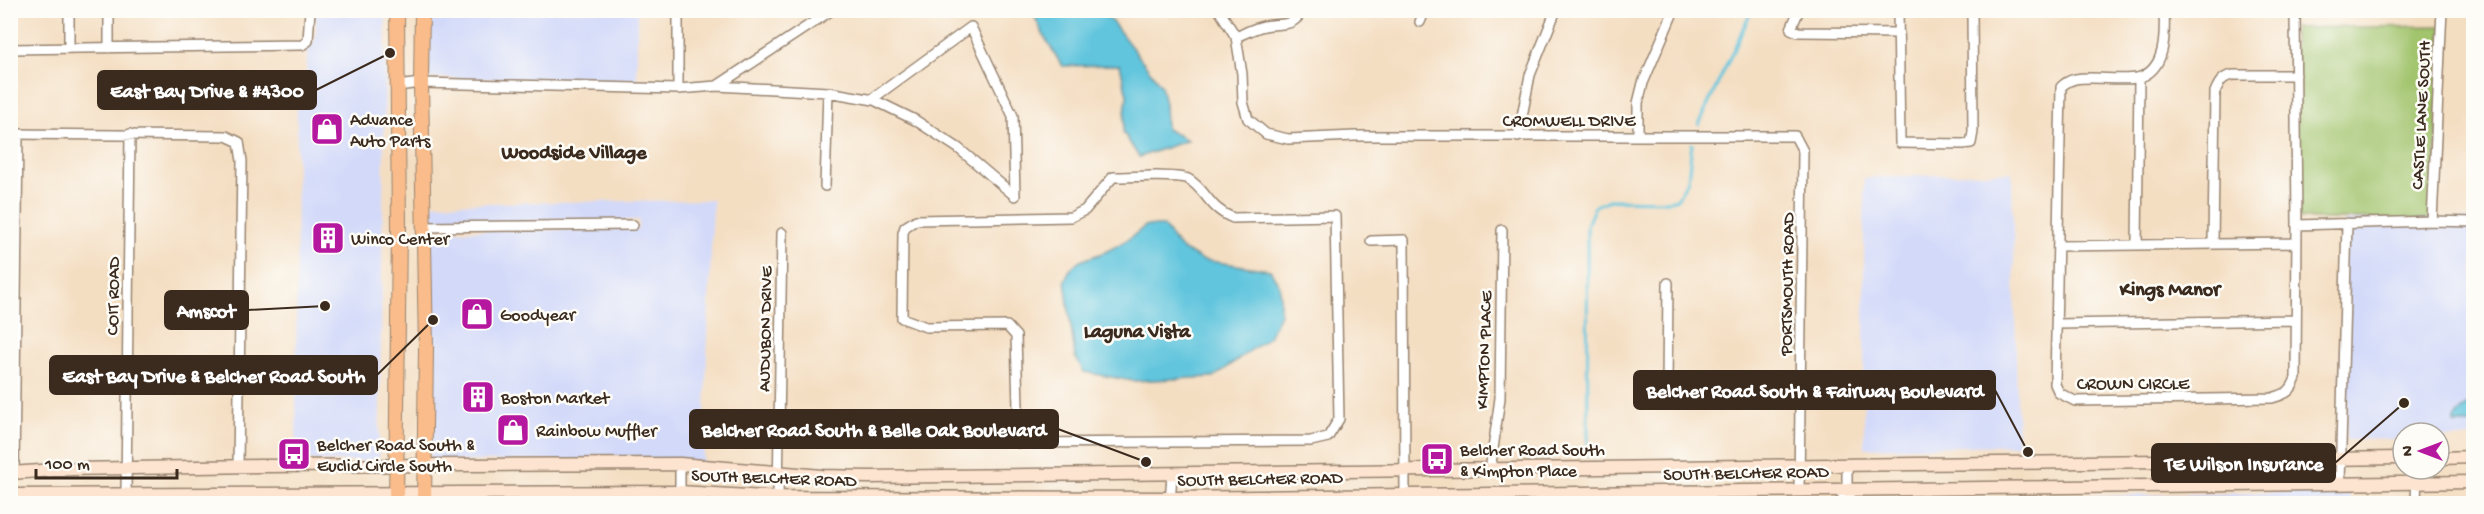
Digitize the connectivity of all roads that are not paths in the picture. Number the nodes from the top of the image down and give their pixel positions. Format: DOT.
graph roads {
  1 [pos="69,10"];
  2 [pos="109,10"];
  3 [pos="310,10"];
  4 [pos="398,10"];
  5 [pos="422,10"];
  6 [pos="678,10"];
  7 [pos="831,10"];
  8 [pos="1219,10"];
  9 [pos="1303,10"];
  10 [pos="1425,10"];
  11 [pos="1556,10"];
  12 [pos="1674,10"];
  13 [pos="1799,10"];
  14 [pos="1898,10"];
  15 [pos="1972,10"];
  16 [pos="2164,10"];
  17 [pos="2295,10"];
  18 [pos="2442,10"];
  19 [pos="1420,22"];
  20 [pos="1899,33"];
  21 [pos="1236,37"];
  22 [pos="10,48"];
  23 [pos="69,48"];
  24 [pos="109,48"];
  25 [pos="2296,75"];
  26 [pos="2139,78"];
  27 [pos="421,83"];
  28 [pos="397,86"];
  29 [pos="717,86"];
  30 [pos="678,88"];
  31 [pos="828,92"];
  32 [pos="872,99"];
  33 [pos="14,134"];
  34 [pos="130,134"];
  35 [pos="1638,136"];
  36 [pos="1518,137"];
  37 [pos="825,186"];
  38 [pos="1804,188"];
  39 [pos="2432,221"];
  40 [pos="2474,222"];
  41 [pos="2347,223"];
  42 [pos="633,225"];
  43 [pos="2297,225"];
  44 [pos="423,226"];
  45 [pos="1502,230"];
  46 [pos="782,233"];
  47 [pos="1371,241"];
  48 [pos="2297,243"];
  49 [pos="2213,244"];
  50 [pos="2137,245"];
  51 [pos="2058,246"];
  52 [pos="1668,283"];
  53 [pos="2296,320"];
  54 [pos="2057,324"];
  55 [pos="1801,390"];
  56 [pos="1173,443"];
  57 [pos="2474,457"];
  58 [pos="2391,458"];
  59 [pos="2451,458"];
  60 [pos="2340,459"];
  61 [pos="680,464"];
  62 [pos="1847,465"];
  63 [pos="396,466"];
  64 [pos="424,466"];
  65 [pos="1800,466"];
  66 [pos="238,467"];
  67 [pos="126,468"];
  68 [pos="1490,471"];
  69 [pos="12,472"];
  70 [pos="1405,472"];
  71 [pos="778,473"];
  72 [pos="1172,474"];
  73 [pos="2474,482"];
  74 [pos="2416,483"];
  75 [pos="2340,484"];
  76 [pos="1799,489"];
  77 [pos="1847,490"];
  78 [pos="680,492"];
  79 [pos="126,494"];
  80 [pos="10,495"];
  81 [pos="1405,495"];
  82 [pos="778,497"];
  83 [pos="396,499"];
  84 [pos="424,499"];
  85 [pos="1170,501"];
  86 [pos="1839,504"];
  87 [pos="1854,504"];
  88 [pos="2416,504"];
  1 -- 23 [label="street"];
  2 -- 24 [label="street"];
  3 -- 24 [label="street"];
  4 -- 28 [label="main road"];
  5 -- 27 [label="main road"];
  6 -- 30 [label="street"];
  7 -- 29 [label="street"];
  8 -- 21 [label="street"];
  9 -- 21 [label="street"];
  10 -- 19 [label="street"];
  11 -- 36 [label="street"];
  12 -- 35 [label="street"];
  13 -- 20 [label="street"];
  14 -- 20 [label="street"];
  15 -- 20 [label="street"];
  16 -- 26 [label="street"];
  17 -- 25 [label="street, CROWN CIRCLE"];
  18 -- 39 [label="street, CASTLE LANE SOUTH"];
  21 -- 36 [label="street, CROMWELL DRIVE"];
  22 -- 23 [label="street"];
  23 -- 24 [label="street"];
  25 -- 43 [label="street, CROWN CIRCLE"];
  25 -- 49 [label="street"];
  26 -- 50 [label="street"];
  26 -- 51 [label="street, CROWN CIRCLE"];
  27 -- 28 [label="street"];
  27 -- 30 [label="street"];
  27 -- 44 [label="main road"];
  28 -- 63 [label="main road"];
  29 -- 30 [label="street"];
  29 -- 31 [label="street"];
  31 -- 32 [label="street"];
  31 -- 37 [label="street"];
  32 -- 32 [label="street"];
  33 -- 34 [label="street"];
  33 -- 69 [label="street"];
  34 -- 66 [label="street"];
  34 -- 67 [label="street, COIT ROAD"];
  35 -- 36 [label="street, CROMWELL DRIVE"];
  35 -- 38 [label="street, CROMWELL DRIVE"];
  38 -- 55 [label="street, PORTSMOUTH ROAD"];
  39 -- 40 [label="street"];
  39 -- 41 [label="street"];
  41 -- 43 [label="street"];
  41 -- 60 [label="street"];
  42 -- 44 [label="street"];
  43 -- 48 [label="street, CROWN CIRCLE"];
  44 -- 64 [label="main road"];
  45 -- 68 [label="street, KIMPTON PLACE"];
  46 -- 71 [label="street, AUDUBON DRIVE"];
  47 -- 70 [label="street"];
  48 -- 49 [label="street"];
  48 -- 53 [label="street, CROWN CIRCLE"];
  49 -- 50 [label="street"];
  50 -- 51 [label="street"];
  51 -- 54 [label="street, CROWN CIRCLE"];
  52 -- 55 [label="street"];
  53 -- 54 [label="street"];
  53 -- 54 [label="street, CROWN CIRCLE"];
  55 -- 65 [label="street, PORTSMOUTH ROAD"];
  56 -- 56 [label="street"];
  57 -- 59 [label="main road"];
  58 -- 60 [label="main road, SOUTH BELCHER ROAD"];
  60 -- 62 [label="main road, SOUTH BELCHER ROAD"];
  60 -- 75 [label="street"];
  61 -- 64 [label="main road, SOUTH BELCHER ROAD"];
  61 -- 71 [label="main road, SOUTH BELCHER ROAD"];
  61 -- 78 [label="street"];
  62 -- 65 [label="main road, SOUTH BELCHER ROAD"];
  62 -- 77 [label="street"];
  63 -- 64 [label="main road, SOUTH BELCHER ROAD"];
  63 -- 66 [label="main road, SOUTH BELCHER ROAD"];
  63 -- 83 [label="main road"];
  64 -- 84 [label="main road"];
  65 -- 68 [label="main road, SOUTH BELCHER ROAD"];
  65 -- 76 [label="street, PORTSMOUTH ROAD"];
  66 -- 67 [label="main road, SOUTH BELCHER ROAD"];
  67 -- 69 [label="main road, SOUTH BELCHER ROAD"];
  67 -- 79 [label="street, COIT ROAD"];
  68 -- 70 [label="main road, SOUTH BELCHER ROAD"];
  70 -- 72 [label="main road, SOUTH BELCHER ROAD"];
  70 -- 81 [label="street"];
  71 -- 72 [label="main road, SOUTH BELCHER ROAD"];
  71 -- 82 [label="street, AUDUBON DRIVE"];
  72 -- 85 [label="street"];
  73 -- 74 [label="main road, SOUTH BELCHER ROAD"];
  74 -- 75 [label="main road, SOUTH BELCHER ROAD"];
  74 -- 88 [label="street"];
  75 -- 77 [label="main road, SOUTH BELCHER ROAD"];
  76 -- 77 [label="main road, SOUTH BELCHER ROAD"];
  76 -- 81 [label="main road, SOUTH BELCHER ROAD"];
  77 -- 86 [label="street"];
  77 -- 87 [label="street"];
  78 -- 82 [label="main road, SOUTH BELCHER ROAD"];
  78 -- 84 [label="main road, SOUTH BELCHER ROAD"];
  79 -- 80 [label="main road, SOUTH BELCHER ROAD"];
  79 -- 83 [label="main road, SOUTH BELCHER ROAD"];
  81 -- 85 [label="main road, SOUTH BELCHER ROAD"];
  82 -- 85 [label="main road, SOUTH BELCHER ROAD"];
  83 -- 84 [label="main road, SOUTH BELCHER ROAD"];
}
